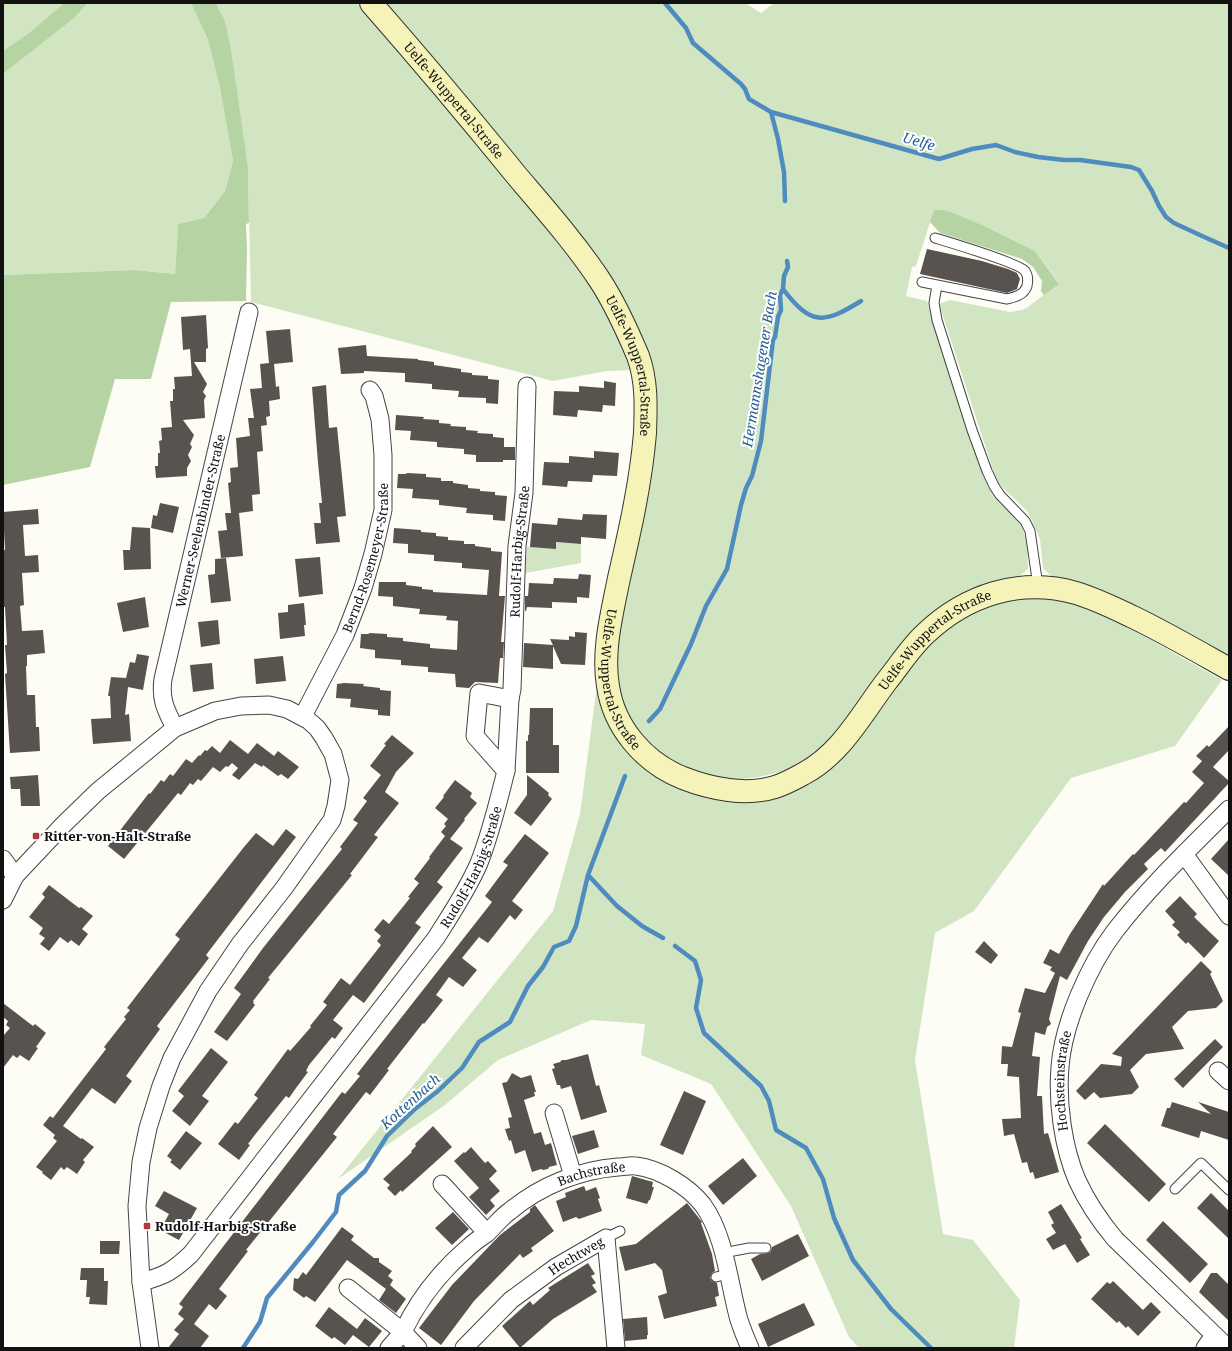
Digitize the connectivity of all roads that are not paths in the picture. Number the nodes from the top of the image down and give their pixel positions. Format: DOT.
graph roads {
  1 [pos="371,3"];
  2 [pos="935,238"];
  3 [pos="922,282"];
  4 [pos="937,285"];
  5 [pos="249,312"];
  6 [pos="527,386"];
  7 [pos="370,390"];
  8 [pos="1038,586"];
  9 [pos="1229,669"];
  10 [pos="510,699"];
  11 [pos="303,716"];
  12 [pos="175,728"];
  13 [pos="506,771"];
  14 [pos="1229,809"];
  15 [pos="1184,854"];
  16 [pos="3,859"];
  17 [pos="15,876"];
  18 [pos="3,900"];
  19 [pos="1229,916"];
  20 [pos="554,1113"];
  21 [pos="573,1176"];
  22 [pos="442,1184"];
  23 [pos="1174,1189"];
  24 [pos="1229,1190"];
  25 [pos="487,1233"];
  26 [pos="766,1248"];
  27 [pos="723,1253"];
  28 [pos="141,1282"];
  29 [pos="348,1288"];
  30 [pos="403,1332"];
  31 [pos="1210,1342"];
  32 [pos="150,1348"];
  33 [pos="389,1348"];
  34 [pos="418,1348"];
  35 [pos="464,1348"];
  36 [pos="616,1348"];
  37 [pos="750,1348"];
  38 [pos="1228,1348"];
  1 -- 8 [label="main road, Uelfe-Wuppertal-Straße"];
  2 -- 4 [label="lane"];
  3 -- 4 [label="lane"];
  4 -- 8 [label="lane"];
  5 -- 12 [label="street, Werner-Seelenbinder-Straße"];
  6 -- 10 [label="street, Rudolf-Harbig-Straße"];
  7 -- 11 [label="street, Bernd-Rosemeyer-Straße"];
  8 -- 9 [label="main road, Uelfe-Wuppertal-Straße"];
  10 -- 13 [label="street, Rudolf-Harbig-Straße"];
  10 -- 13 [label="street"];
  11 -- 12 [label="street"];
  11 -- 28 [label="street"];
  12 -- 17 [label="street"];
  13 -- 28 [label="street, Rudolf-Harbig-Straße"];
  14 -- 15 [label="street, Hochsteinstraße"];
  15 -- 19 [label="street"];
  15 -- 31 [label="street, Hochsteinstraße"];
  16 -- 17 [label="street"];
  17 -- 18 [label="street"];
  20 -- 21 [label="street"];
  21 -- 25 [label="street, Bachstraße"];
  21 -- 27 [label="street, Bachstraße"];
  22 -- 25 [label="street"];
  23 -- 24 [label="lane"];
  25 -- 30 [label="street, Bachstraße"];
  26 -- 27 [label="lane"];
  27 -- 37 [label="street, Bachstraße"];
  28 -- 32 [label="street"];
  29 -- 30 [label="street"];
  30 -- 33 [label="street, Bachstraße"];
  30 -- 34 [label="street"];
  31 -- 38 [label="street, Hochsteinstraße"];
  35 -- 36 [label="street, Hechtweg"];
}
